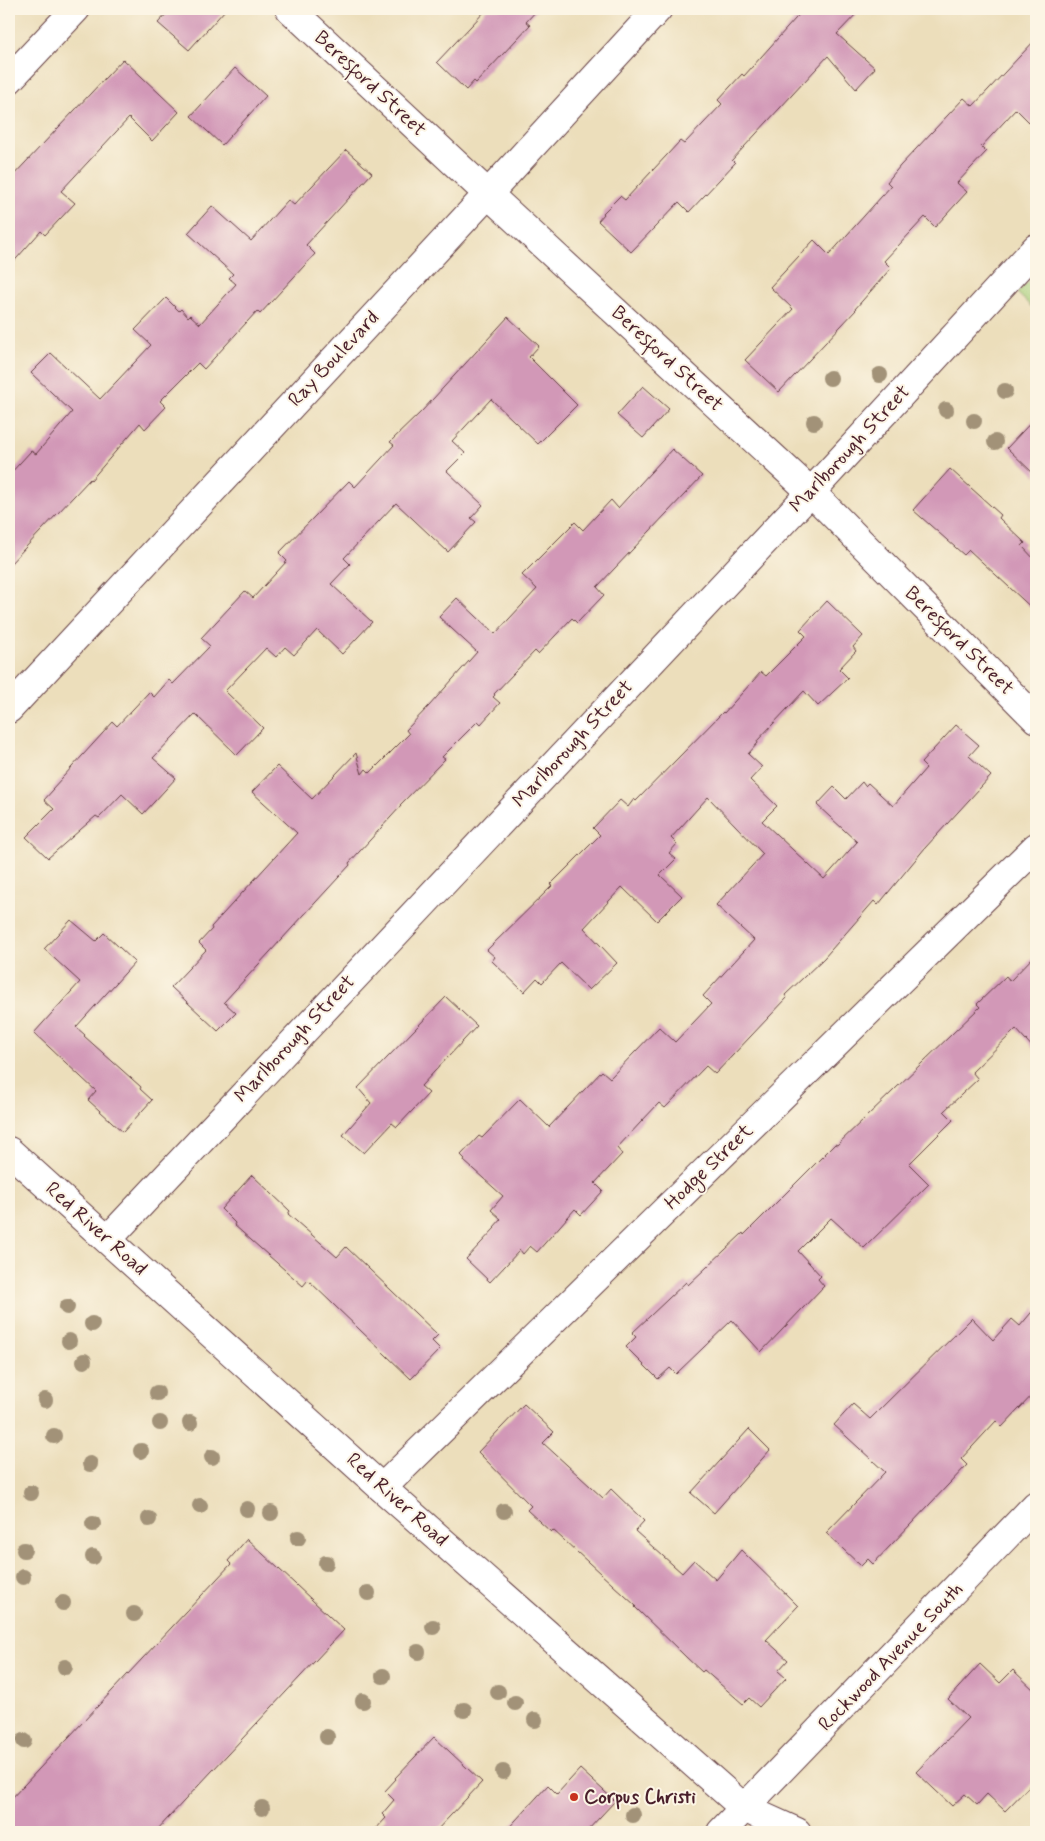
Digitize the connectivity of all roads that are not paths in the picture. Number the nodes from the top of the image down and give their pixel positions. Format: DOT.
graph roads {
  1 [pos="76,9"];
  2 [pos="290,9"];
  3 [pos="658,9"];
  4 [pos="9,80"];
  5 [pos="488,194"];
  6 [pos="1036,248"];
  7 [pos="811,492"];
  8 [pos="9,708"];
  9 [pos="1036,719"];
  10 [pos="1036,847"];
  11 [pos="12,1160"];
  12 [pos="108,1239"];
  13 [pos="382,1488"];
  14 [pos="1036,1505"];
  15 [pos="744,1808"];
  16 [pos="721,1832"];
  17 [pos="798,1832"];
  1 -- 4 [label="street"];
  2 -- 5 [label="street, Beresford Street"];
  3 -- 5 [label="street, Ray Boulevard"];
  5 -- 7 [label="street, Beresford Street"];
  5 -- 8 [label="street, Ray Boulevard"];
  6 -- 7 [label="street, Marlborough Street"];
  7 -- 9 [label="street, Beresford Street"];
  7 -- 12 [label="street, Marlborough Street"];
  10 -- 13 [label="street, Hodge Street"];
  11 -- 12 [label="street, Red River Road"];
  12 -- 13 [label="street, Red River Road"];
  13 -- 15 [label="street, Red River Road"];
  14 -- 15 [label="street, Rockwood Avenue South"];
  15 -- 16 [label="street, Rockwood Avenue South"];
  15 -- 17 [label="street, Red River Road"];
}
